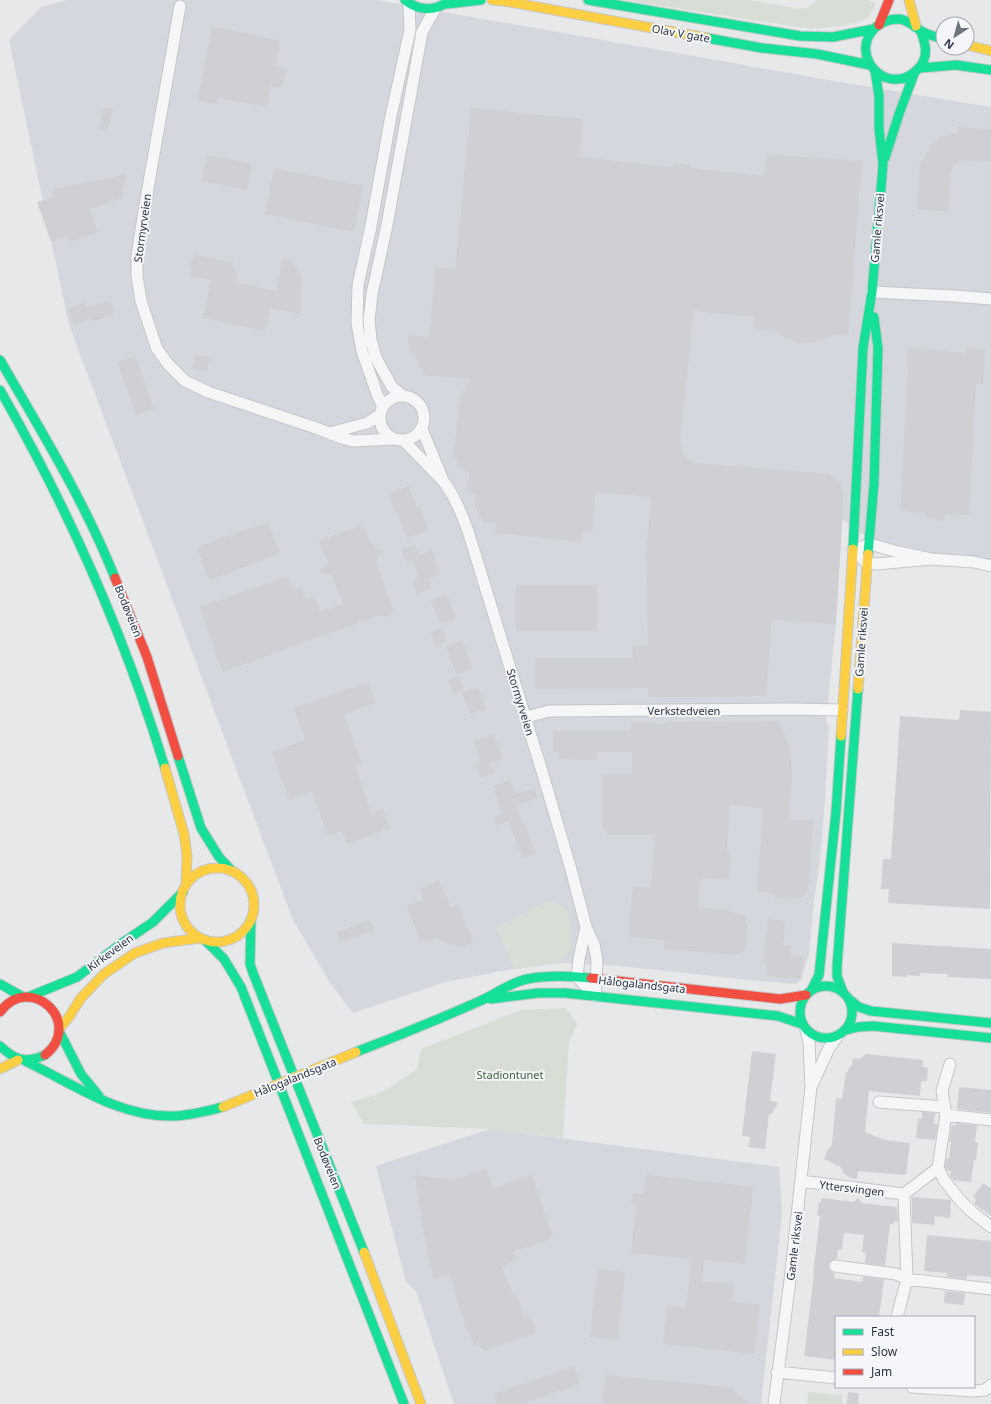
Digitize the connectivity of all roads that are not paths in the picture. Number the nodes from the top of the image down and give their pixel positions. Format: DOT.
graph roads {
  1 [pos="481,0"];
  2 [pos="492,0"];
  3 [pos="588,0"];
  4 [pos="889,0"];
  5 [pos="909,0"];
  6 [pos="407,2"];
  7 [pos="449,2"];
  8 [pos="180,6"];
  9 [pos="435,9"];
  10 [pos="876,27"];
  11 [pos="918,29"];
  12 [pos="935,36"];
  13 [pos="975,47"];
  14 [pos="991,51"];
  15 [pos="873,68"];
  16 [pos="991,70"];
  17 [pos="918,71"];
  18 [pos="883,164"];
  19 [pos="872,292"];
  20 [pos="991,299"];
  21 [pos="0,360"];
  22 [pos="0,390"];
  23 [pos="402,396"];
  24 [pos="382,411"];
  25 [pos="422,430"];
  26 [pos="330,433"];
  27 [pos="399,440"];
  28 [pos="444,482"];
  29 [pos="870,544"];
  30 [pos="853,550"];
  31 [pos="931,559"];
  32 [pos="867,563"];
  33 [pos="991,566"];
  34 [pos="842,710"];
  35 [pos="526,717"];
  36 [pos="232,871"];
  37 [pos="184,888"];
  38 [pos="251,919"];
  39 [pos="586,927"];
  40 [pos="202,939"];
  41 [pos="577,977"];
  42 [pos="596,978"];
  43 [pos="0,984"];
  44 [pos="809,992"];
  45 [pos="846,995"];
  46 [pos="595,996"];
  47 [pos="26,997"];
  48 [pos="482,1000"];
  49 [pos="0,1012"];
  50 [pos="991,1023"];
  51 [pos="804,1027"];
  52 [pos="59,1030"];
  53 [pos="841,1033"];
  54 [pos="991,1038"];
  55 [pos="0,1046"];
  56 [pos="22,1061"];
  57 [pos="950,1064"];
  58 [pos="0,1069"];
  59 [pos="811,1087"];
  60 [pos="102,1100"];
  61 [pos="879,1102"];
  62 [pos="945,1111"];
  63 [pos="991,1120"];
  64 [pos="938,1168"];
  65 [pos="801,1181"];
  66 [pos="904,1194"];
  67 [pos="991,1227"];
  68 [pos="835,1266"];
  69 [pos="907,1279"];
  70 [pos="991,1289"];
  71 [pos="897,1316"];
  72 [pos="777,1372"];
  73 [pos="835,1378"];
  74 [pos="991,1385"];
  75 [pos="928,1388"];
  76 [pos="404,1404"];
  77 [pos="421,1404"];
  78 [pos="774,1404"];
  1 -- 7 [label="main road"];
  2 -- 15 [label="main road, Olav V gate"];
  3 -- 10 [label="main road, Olav V gate"];
  4 -- 10 [label="main road"];
  5 -- 11 [label="main road"];
  6 -- 9 [label="main road"];
  6 -- 24 [label="street"];
  7 -- 9 [label="main road"];
  8 -- 26 [label="street, Stormyrveien"];
  9 -- 23 [label="street"];
  10 -- 11 [label="main road, Olav V gate"];
  10 -- 15 [label="main road"];
  11 -- 12 [label="main road, Olav V gate"];
  11 -- 17 [label="main road"];
  13 -- 14 [label="main road"];
  15 -- 17 [label="main road, Olav V gate"];
  15 -- 18 [label="main road, Gamle riksvei"];
  16 -- 17 [label="main road, Olav V gate"];
  17 -- 18 [label="main road, Gamle riksvei"];
  18 -- 19 [label="main road, Gamle riksvei"];
  19 -- 20 [label="street"];
  19 -- 29 [label="main road, Gamle riksvei"];
  19 -- 30 [label="main road, Gamle riksvei"];
  21 -- 36 [label="main road, Bodøveien"];
  22 -- 37 [label="main road, Bodøveien"];
  23 -- 24 [label="street"];
  23 -- 25 [label="street"];
  24 -- 26 [label="street"];
  24 -- 27 [label="street"];
  25 -- 27 [label="street"];
  25 -- 28 [label="street, Stormyrveien"];
  26 -- 27 [label="street, Stormyrveien"];
  27 -- 28 [label="street, Stormyrveien"];
  28 -- 35 [label="street, Stormyrveien"];
  29 -- 30 [label="street"];
  29 -- 31 [label="street"];
  29 -- 32 [label="main road, Gamle riksvei"];
  30 -- 32 [label="street"];
  30 -- 34 [label="main road, Gamle riksvei"];
  31 -- 32 [label="street"];
  31 -- 33 [label="street"];
  32 -- 45 [label="main road, Gamle riksvei"];
  34 -- 35 [label="street, Verkstedveien"];
  34 -- 44 [label="main road, Gamle riksvei"];
  35 -- 39 [label="street, Stormyrveien"];
  36 -- 37 [label="main road"];
  36 -- 38 [label="main road, Bodøveien"];
  37 -- 40 [label="main road, Bodøveien"];
  37 -- 47 [label="main road, Kirkeveien"];
  38 -- 40 [label="main road"];
  38 -- 77 [label="main road, Bodøveien"];
  39 -- 41 [label="street, Stormyrveien"];
  39 -- 42 [label="street, Stormyrveien"];
  40 -- 52 [label="main road, Kirkeveien"];
  40 -- 76 [label="main road, Bodøveien"];
  41 -- 42 [label="main road, Hålogalandsgata"];
  41 -- 46 [label="street"];
  41 -- 48 [label="main road, Hålogalandsgata"];
  42 -- 44 [label="main road, Hålogalandsgata"];
  42 -- 46 [label="street, Stormyrveien"];
  43 -- 47 [label="main road"];
  44 -- 45 [label="main road, Hålogalandsgata"];
  44 -- 51 [label="main road"];
  45 -- 50 [label="main road, Hålogalandsgata"];
  45 -- 53 [label="main road"];
  46 -- 48 [label="main road, Hålogalandsgata"];
  46 -- 51 [label="main road, Hålogalandsgata"];
  47 -- 49 [label="main road, Kirkeveien"];
  47 -- 52 [label="main road"];
  48 -- 60 [label="main road, Hålogalandsgata, bridge"];
  51 -- 53 [label="main road, Hålogalandsgata"];
  51 -- 59 [label="street, Gamle riksvei"];
  52 -- 56 [label="main road, Kirkeveien"];
  52 -- 60 [label="main road, Hålogalandsgata"];
  53 -- 54 [label="main road, Hålogalandsgata"];
  53 -- 59 [label="street, Gamle riksvei"];
  55 -- 56 [label="main road"];
  56 -- 58 [label="main road, Kirkeveien"];
  56 -- 60 [label="main road, Hålogalandsgata"];
  57 -- 62 [label="street"];
  59 -- 65 [label="street, Gamle riksvei"];
  61 -- 62 [label="street"];
  62 -- 63 [label="street"];
  62 -- 64 [label="street"];
  64 -- 66 [label="street"];
  64 -- 67 [label="street"];
  65 -- 66 [label="street, Yttersvingen"];
  65 -- 72 [label="street, Gamle riksvei"];
  66 -- 69 [label="street"];
  68 -- 69 [label="street"];
  69 -- 70 [label="street"];
  69 -- 71 [label="street"];
  72 -- 73 [label="street"];
  72 -- 78 [label="street, Gamle riksvei"];
  74 -- 75 [label="street"];
}
